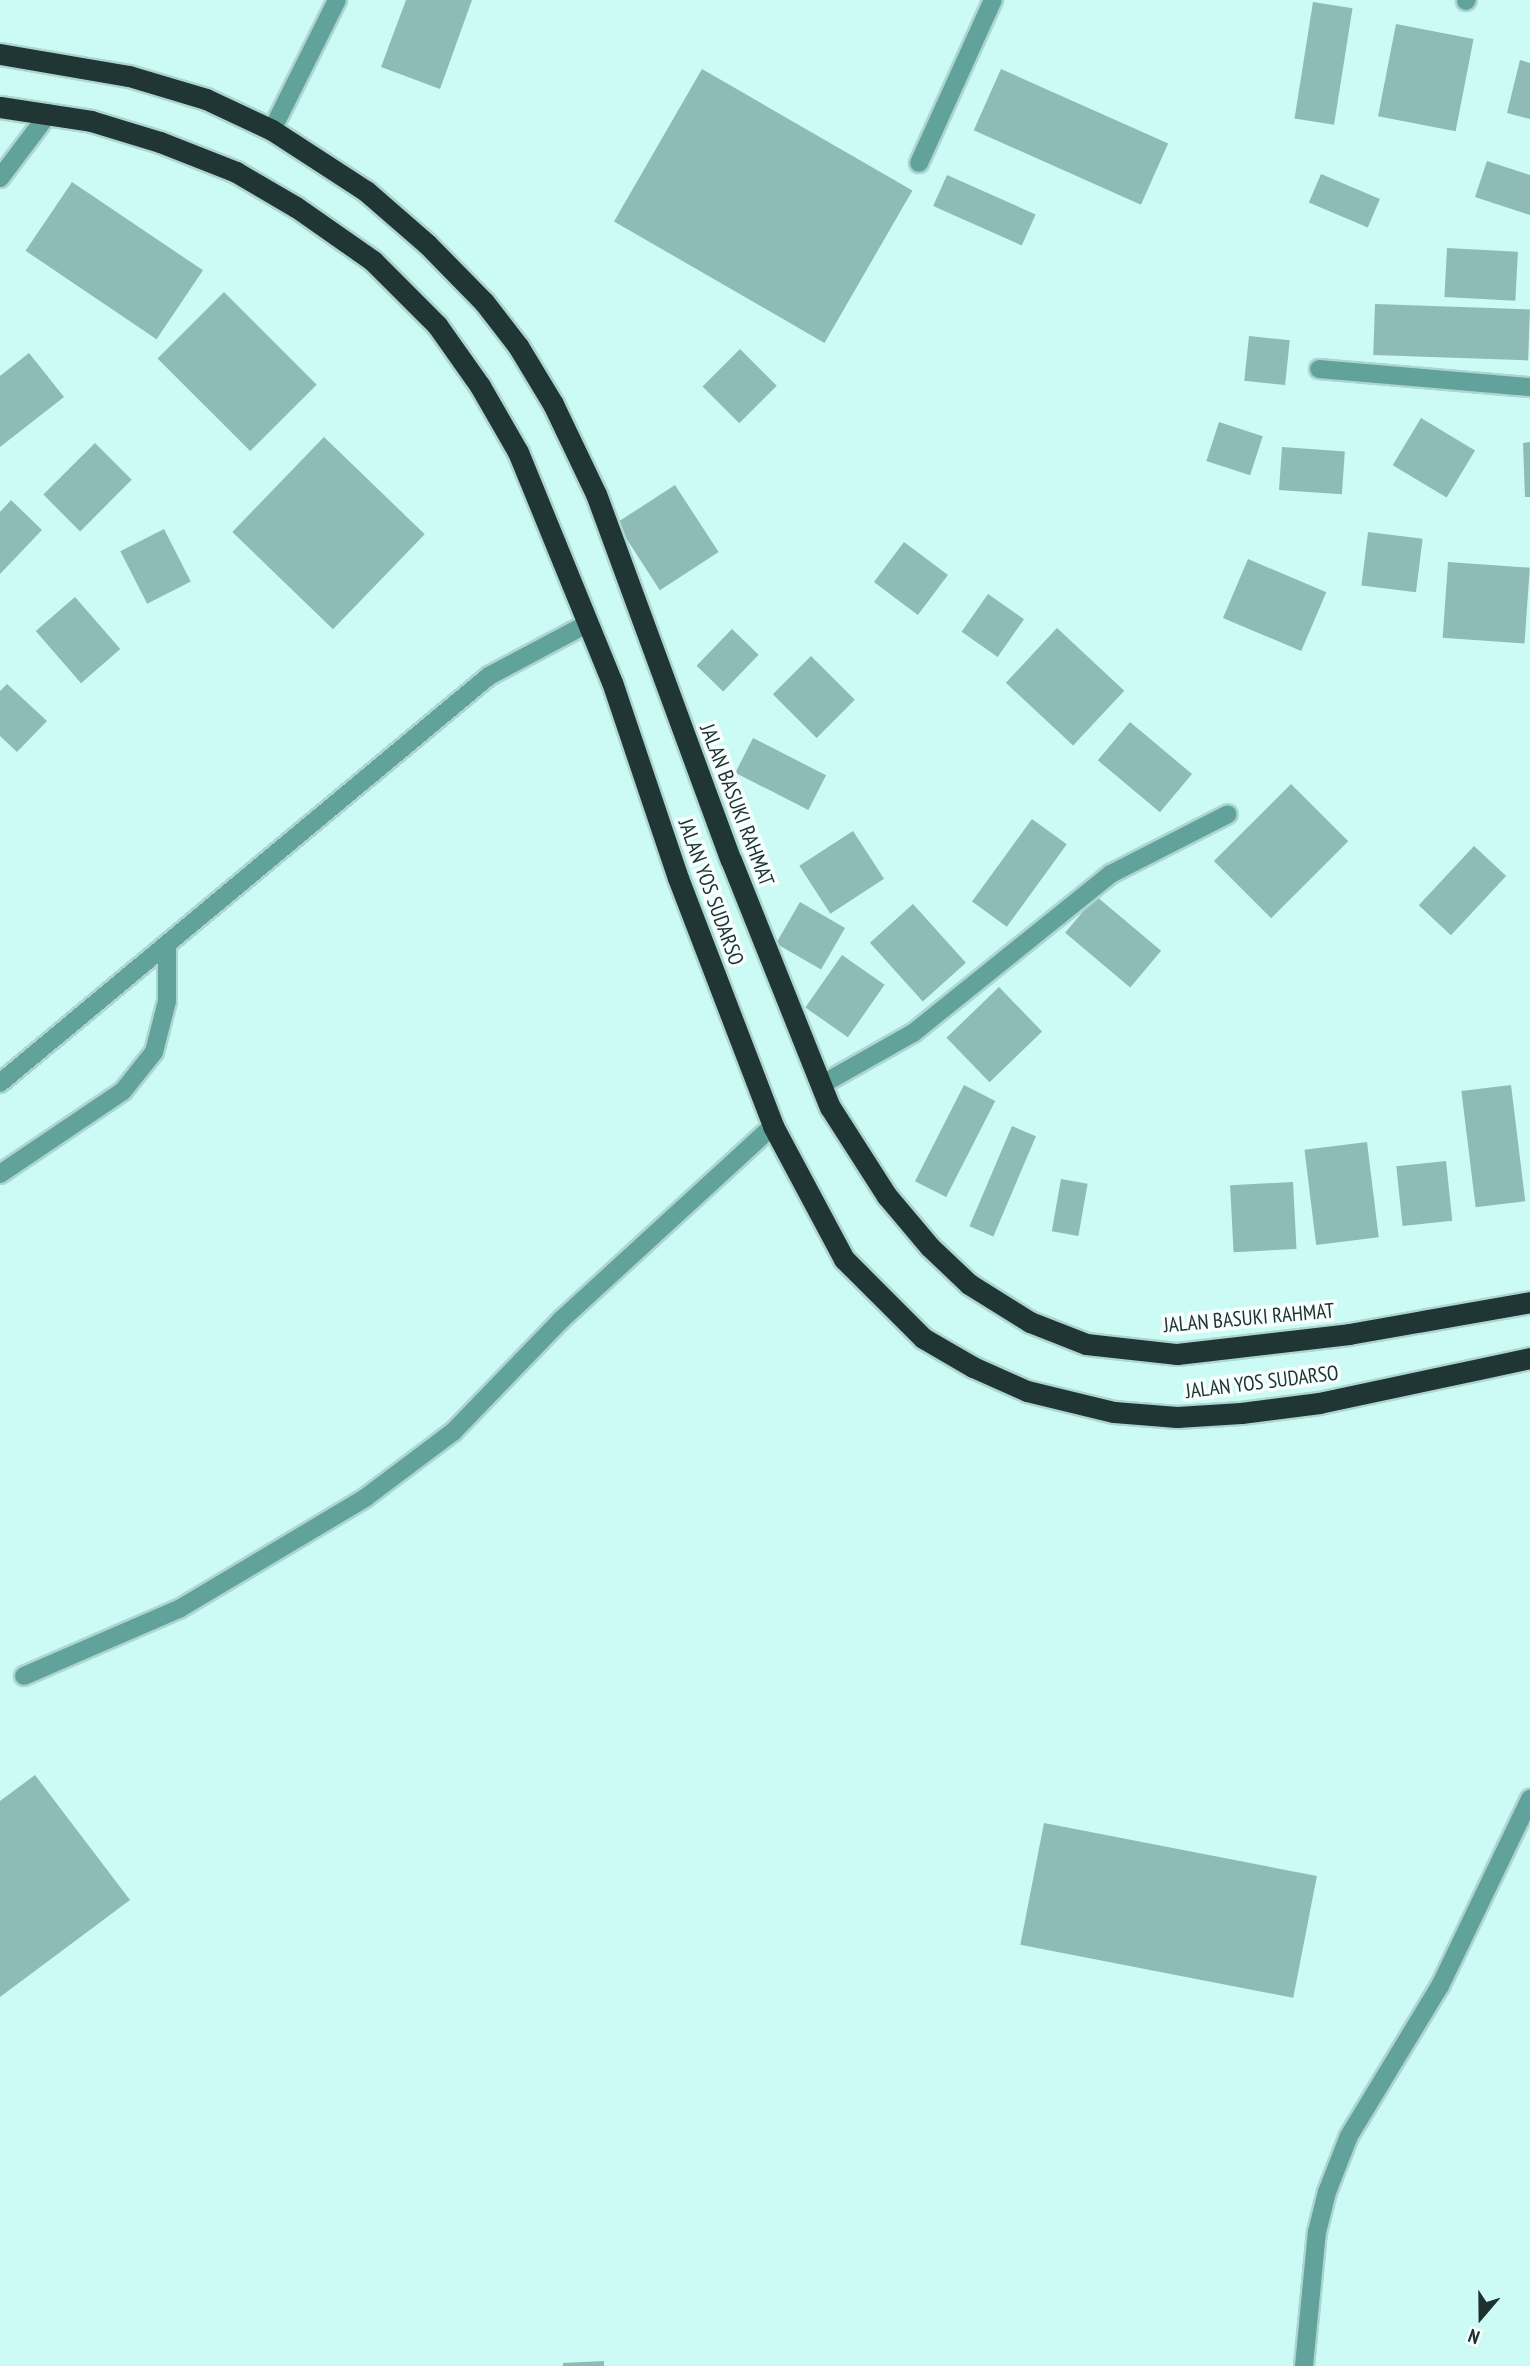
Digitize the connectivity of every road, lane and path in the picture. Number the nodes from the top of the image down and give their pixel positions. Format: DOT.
graph roads {
  1 [pos="337,0"];
  2 [pos="993,0"];
  3 [pos="0,54"];
  4 [pos="0,107"];
  5 [pos="49,113"];
  6 [pos="272,130"];
  7 [pos="919,163"];
  8 [pos="0,178"];
  9 [pos="1319,369"];
  10 [pos="1530,387"];
  11 [pos="587,624"];
  12 [pos="1228,814"];
  13 [pos="167,944"];
  14 [pos="0,1083"];
  15 [pos="821,1085"];
  16 [pos="773,1126"];
  17 [pos="0,1174"];
  18 [pos="1530,1302"];
  19 [pos="1530,1358"];
  20 [pos="24,1676"];
  21 [pos="1530,1799"];
  22 [pos="1304,2366"];
  1 -- 6 [label="street"];
  2 -- 7 [label="street"];
  3 -- 6 [label="highway, JALAN BASUKI RAHMAT"];
  4 -- 5 [label="highway, JALAN YOS SUDARSO"];
  5 -- 8 [label="street"];
  5 -- 11 [label="highway, JALAN YOS SUDARSO"];
  6 -- 15 [label="highway, JALAN BASUKI RAHMAT"];
  9 -- 10 [label="street"];
  11 -- 13 [label="street"];
  11 -- 16 [label="highway, JALAN YOS SUDARSO"];
  12 -- 15 [label="street"];
  13 -- 14 [label="street"];
  13 -- 17 [label="street"];
  15 -- 18 [label="highway, JALAN BASUKI RAHMAT"];
  16 -- 19 [label="highway, JALAN YOS SUDARSO"];
  16 -- 20 [label="street"];
  21 -- 22 [label="street"];
}
